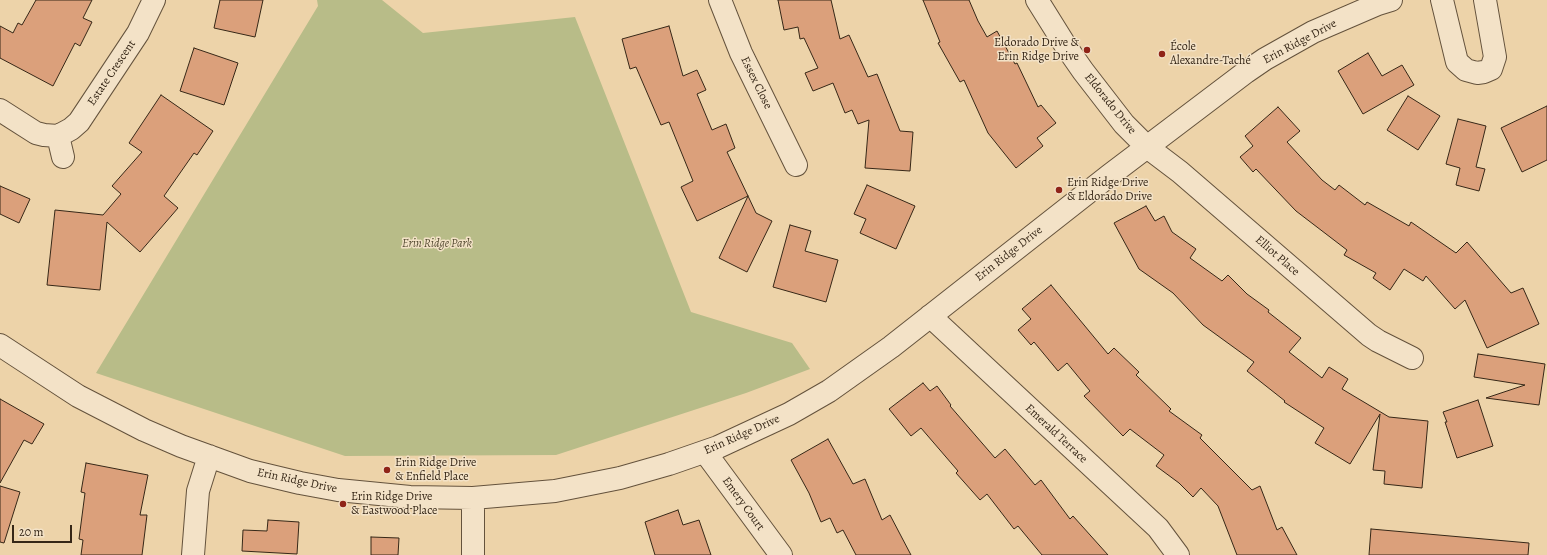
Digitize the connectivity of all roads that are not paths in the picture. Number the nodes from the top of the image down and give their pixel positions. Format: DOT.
graph roads {
  1 [pos="154,0"];
  2 [pos="720,0"];
  3 [pos="1037,0"];
  4 [pos="1392,0"];
  5 [pos="1442,0"];
  6 [pos="1485,0"];
  7 [pos="0,110"];
  8 [pos="58,136"];
  9 [pos="1147,147"];
  10 [pos="63,157"];
  11 [pos="796,165"];
  12 [pos="930,316"];
  13 [pos="0,345"];
  14 [pos="1412,358"];
  15 [pos="705,452"];
  16 [pos="209,456"];
  17 [pos="473,498"];
  18 [pos="193,555"];
  19 [pos="473,555"];
  20 [pos="781,555"];
  21 [pos="1178,555"];
  1 -- 8 [label="street, Estate Crescent"];
  2 -- 11 [label="street, Essex Close"];
  3 -- 9 [label="street, Eldorado Drive"];
  4 -- 9 [label="street, Erin Ridge Drive"];
  5 -- 6 [label="street"];
  7 -- 8 [label="street"];
  8 -- 10 [label="street"];
  9 -- 12 [label="street, Erin Ridge Drive"];
  9 -- 14 [label="street, Elliot Place"];
  12 -- 15 [label="street, Erin Ridge Drive"];
  12 -- 21 [label="street, Emerald Terrace"];
  13 -- 16 [label="street, Erin Ridge Drive"];
  15 -- 17 [label="street, Erin Ridge Drive"];
  15 -- 20 [label="street, Emery Court"];
  16 -- 17 [label="street, Erin Ridge Drive"];
  16 -- 18 [label="street"];
  17 -- 19 [label="street"];
}
